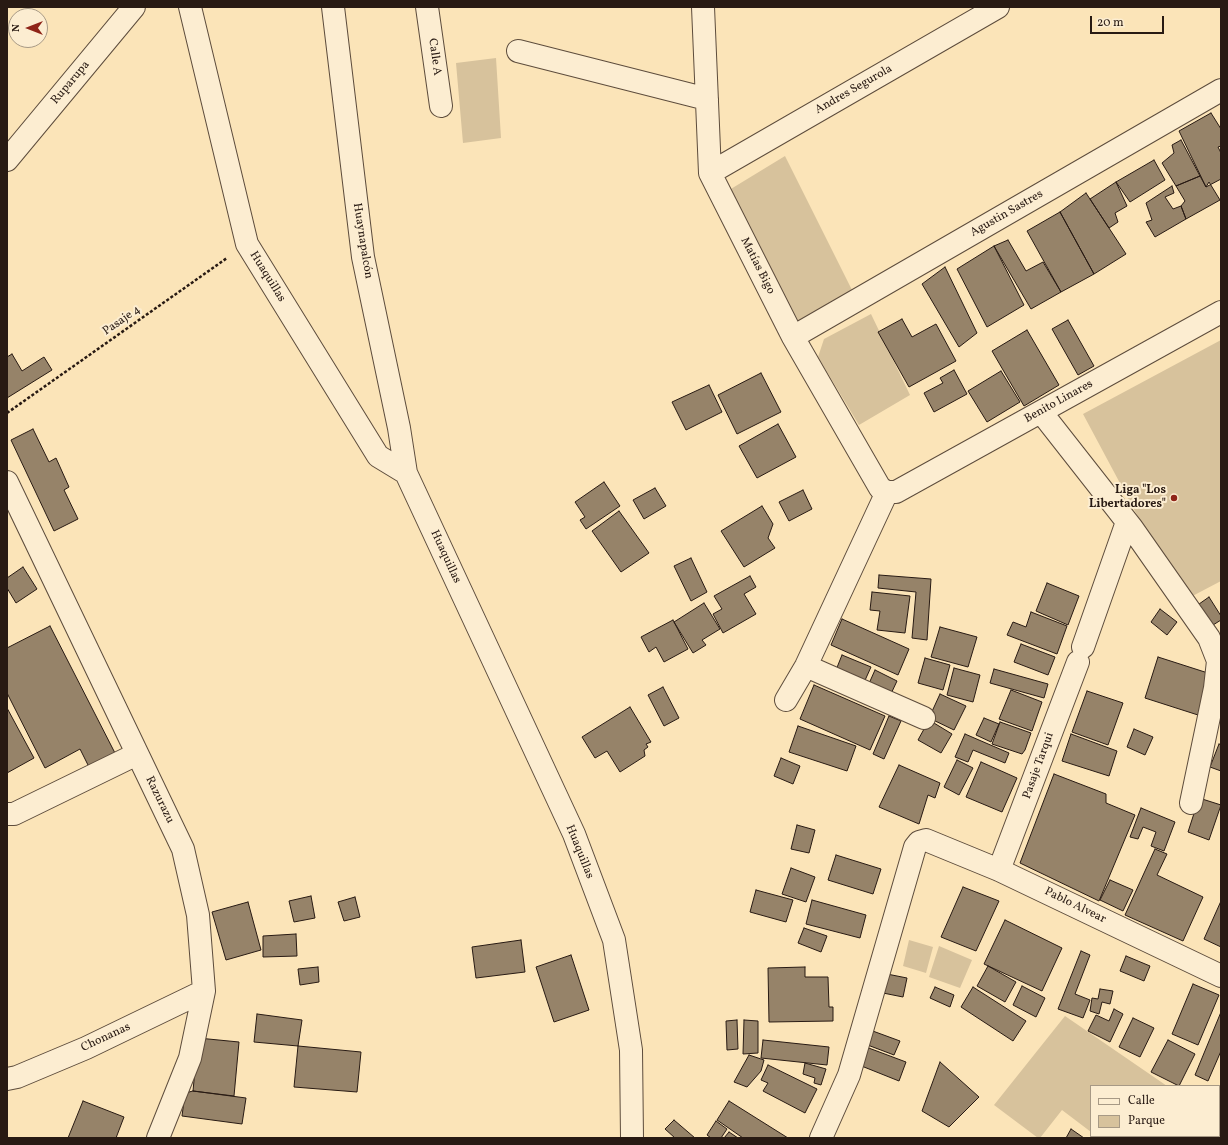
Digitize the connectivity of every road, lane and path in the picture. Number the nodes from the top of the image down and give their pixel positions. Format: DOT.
graph roads {
  1 [pos="134,7"];
  2 [pos="190,7"];
  3 [pos="333,7"];
  4 [pos="427,7"];
  5 [pos="704,7"];
  6 [pos="998,7"];
  7 [pos="518,51"];
  8 [pos="1221,90"];
  9 [pos="707,99"];
  10 [pos="441,106"];
  11 [pos="7,160"];
  12 [pos="710,173"];
  13 [pos="247,244"];
  14 [pos="1221,312"];
  15 [pos="794,337"];
  16 [pos="1041,412"];
  17 [pos="7,414"];
  18 [pos="406,473"];
  19 [pos="7,482"];
  20 [pos="891,492"];
  21 [pos="1127,522"];
  22 [pos="806,666"];
  23 [pos="786,700"];
  24 [pos="924,718"];
  25 [pos="138,754"];
  26 [pos="1191,803"];
  27 [pos="7,814"];
  28 [pos="999,870"];
  29 [pos="1221,976"];
  30 [pos="204,991"];
  31 [pos="7,1079"];
  32 [pos="158,1138"];
  33 [pos="632,1138"];
  34 [pos="821,1138"];
  1 -- 11 [label="street, Ruparupa"];
  2 -- 13 [label="street, Huaquillas"];
  3 -- 18 [label="street, Huaynapalcón"];
  4 -- 10 [label="street, Calle A"];
  5 -- 9 [label="street, Matías Bigo"];
  6 -- 12 [label="street, Andres Segurola"];
  7 -- 9 [label="street"];
  8 -- 15 [label="street, Agustin Sastres"];
  9 -- 12 [label="street, Matías Bigo"];
  12 -- 15 [label="street, Matías Bigo"];
  13 -- 17 [label="path, Pasaje 4"];
  13 -- 18 [label="street, Huaquillas"];
  14 -- 16 [label="street, Benito Linares"];
  15 -- 20 [label="street, Matías Bigo"];
  16 -- 20 [label="street, Benito Linares"];
  16 -- 21 [label="street"];
  18 -- 33 [label="street, Huaquillas"];
  19 -- 25 [label="street, Razurazu"];
  20 -- 22 [label="street"];
  21 -- 26 [label="street"];
  21 -- 28 [label="street, Pasaje Tarqui"];
  22 -- 23 [label="street"];
  22 -- 24 [label="street"];
  25 -- 27 [label="street"];
  25 -- 30 [label="street, Razurazu"];
  28 -- 29 [label="street, Pablo Alvear"];
  28 -- 34 [label="street, Pablo Alvear"];
  30 -- 31 [label="street, Chonanas"];
  30 -- 32 [label="street, Razurazu"];
}
